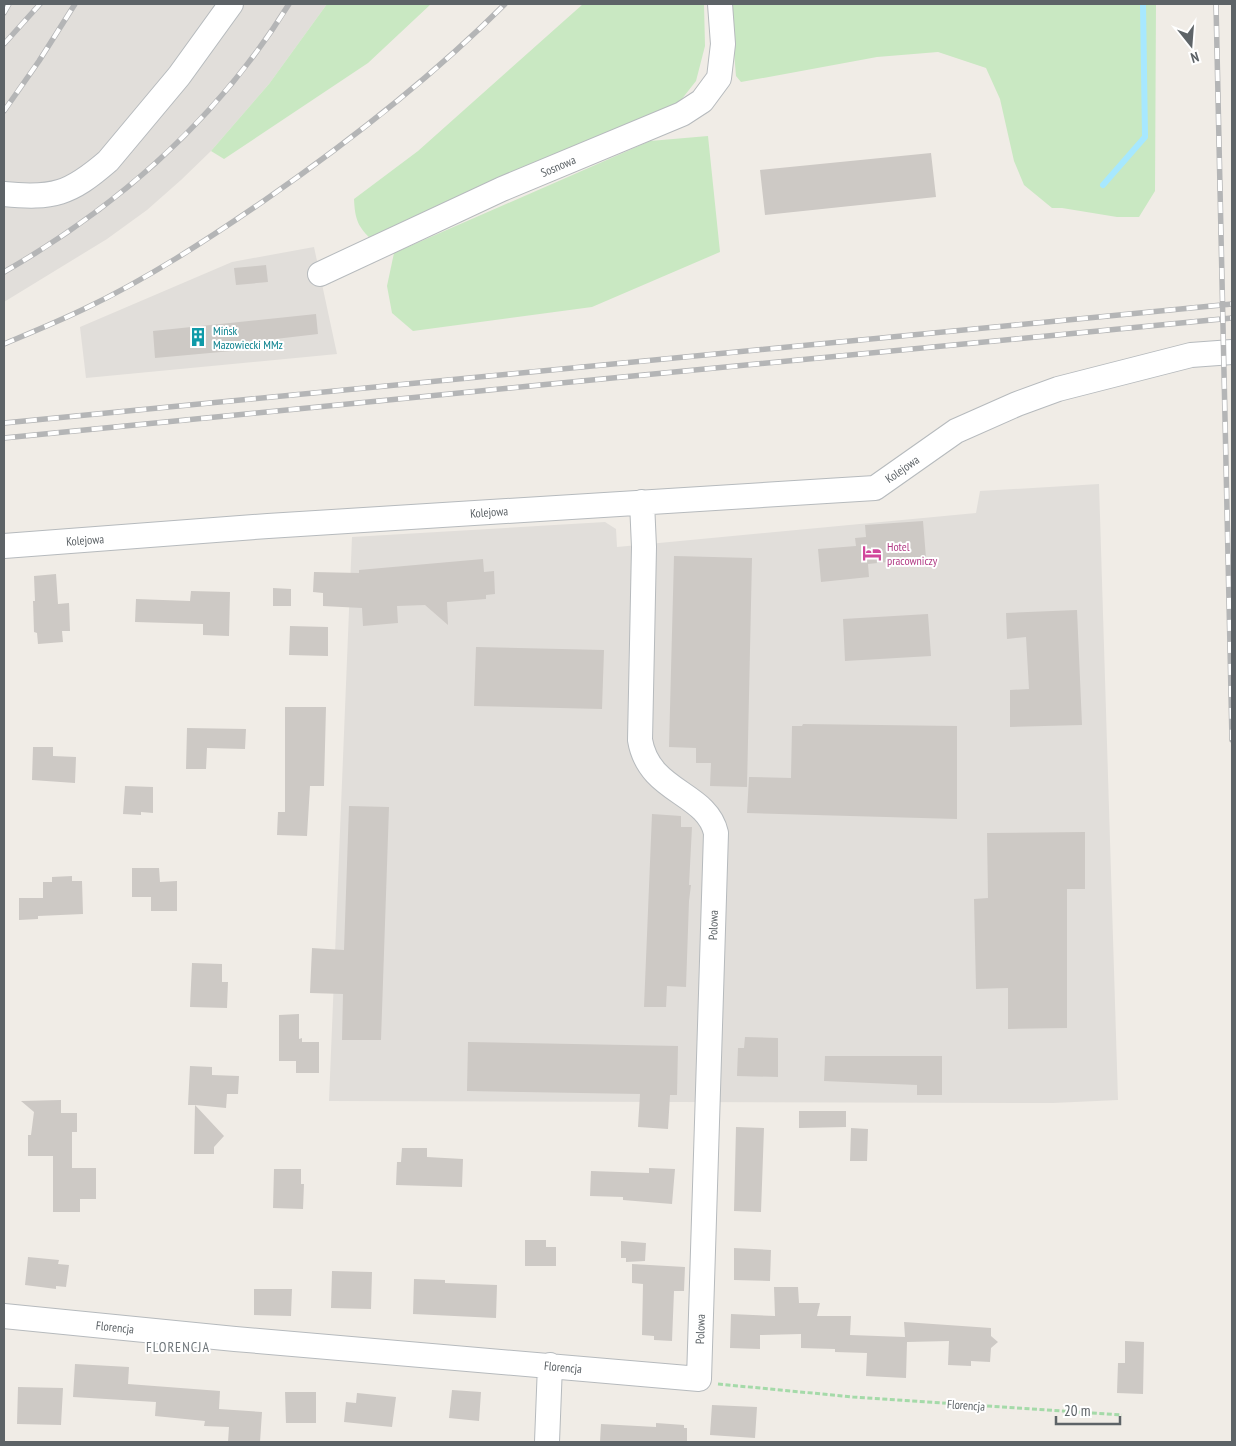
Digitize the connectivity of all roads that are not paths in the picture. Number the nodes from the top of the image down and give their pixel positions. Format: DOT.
graph roads {
  1 [pos="231,4"];
  2 [pos="720,4"];
  3 [pos="4,194"];
  4 [pos="320,274"];
  5 [pos="1232,352"];
  6 [pos="642,502"];
  7 [pos="4,546"];
  8 [pos="4,1316"];
  9 [pos="550,1365"];
  10 [pos="699,1379"];
  11 [pos="547,1442"];
  1 -- 3 [label="street"];
  2 -- 4 [label="street, Sosnowa"];
  5 -- 6 [label="street, Kolejowa"];
  6 -- 7 [label="street, Kolejowa"];
  6 -- 10 [label="street, Polowa"];
  8 -- 9 [label="street, Florencja"];
  9 -- 10 [label="street, Florencja"];
  9 -- 11 [label="street"];
}
